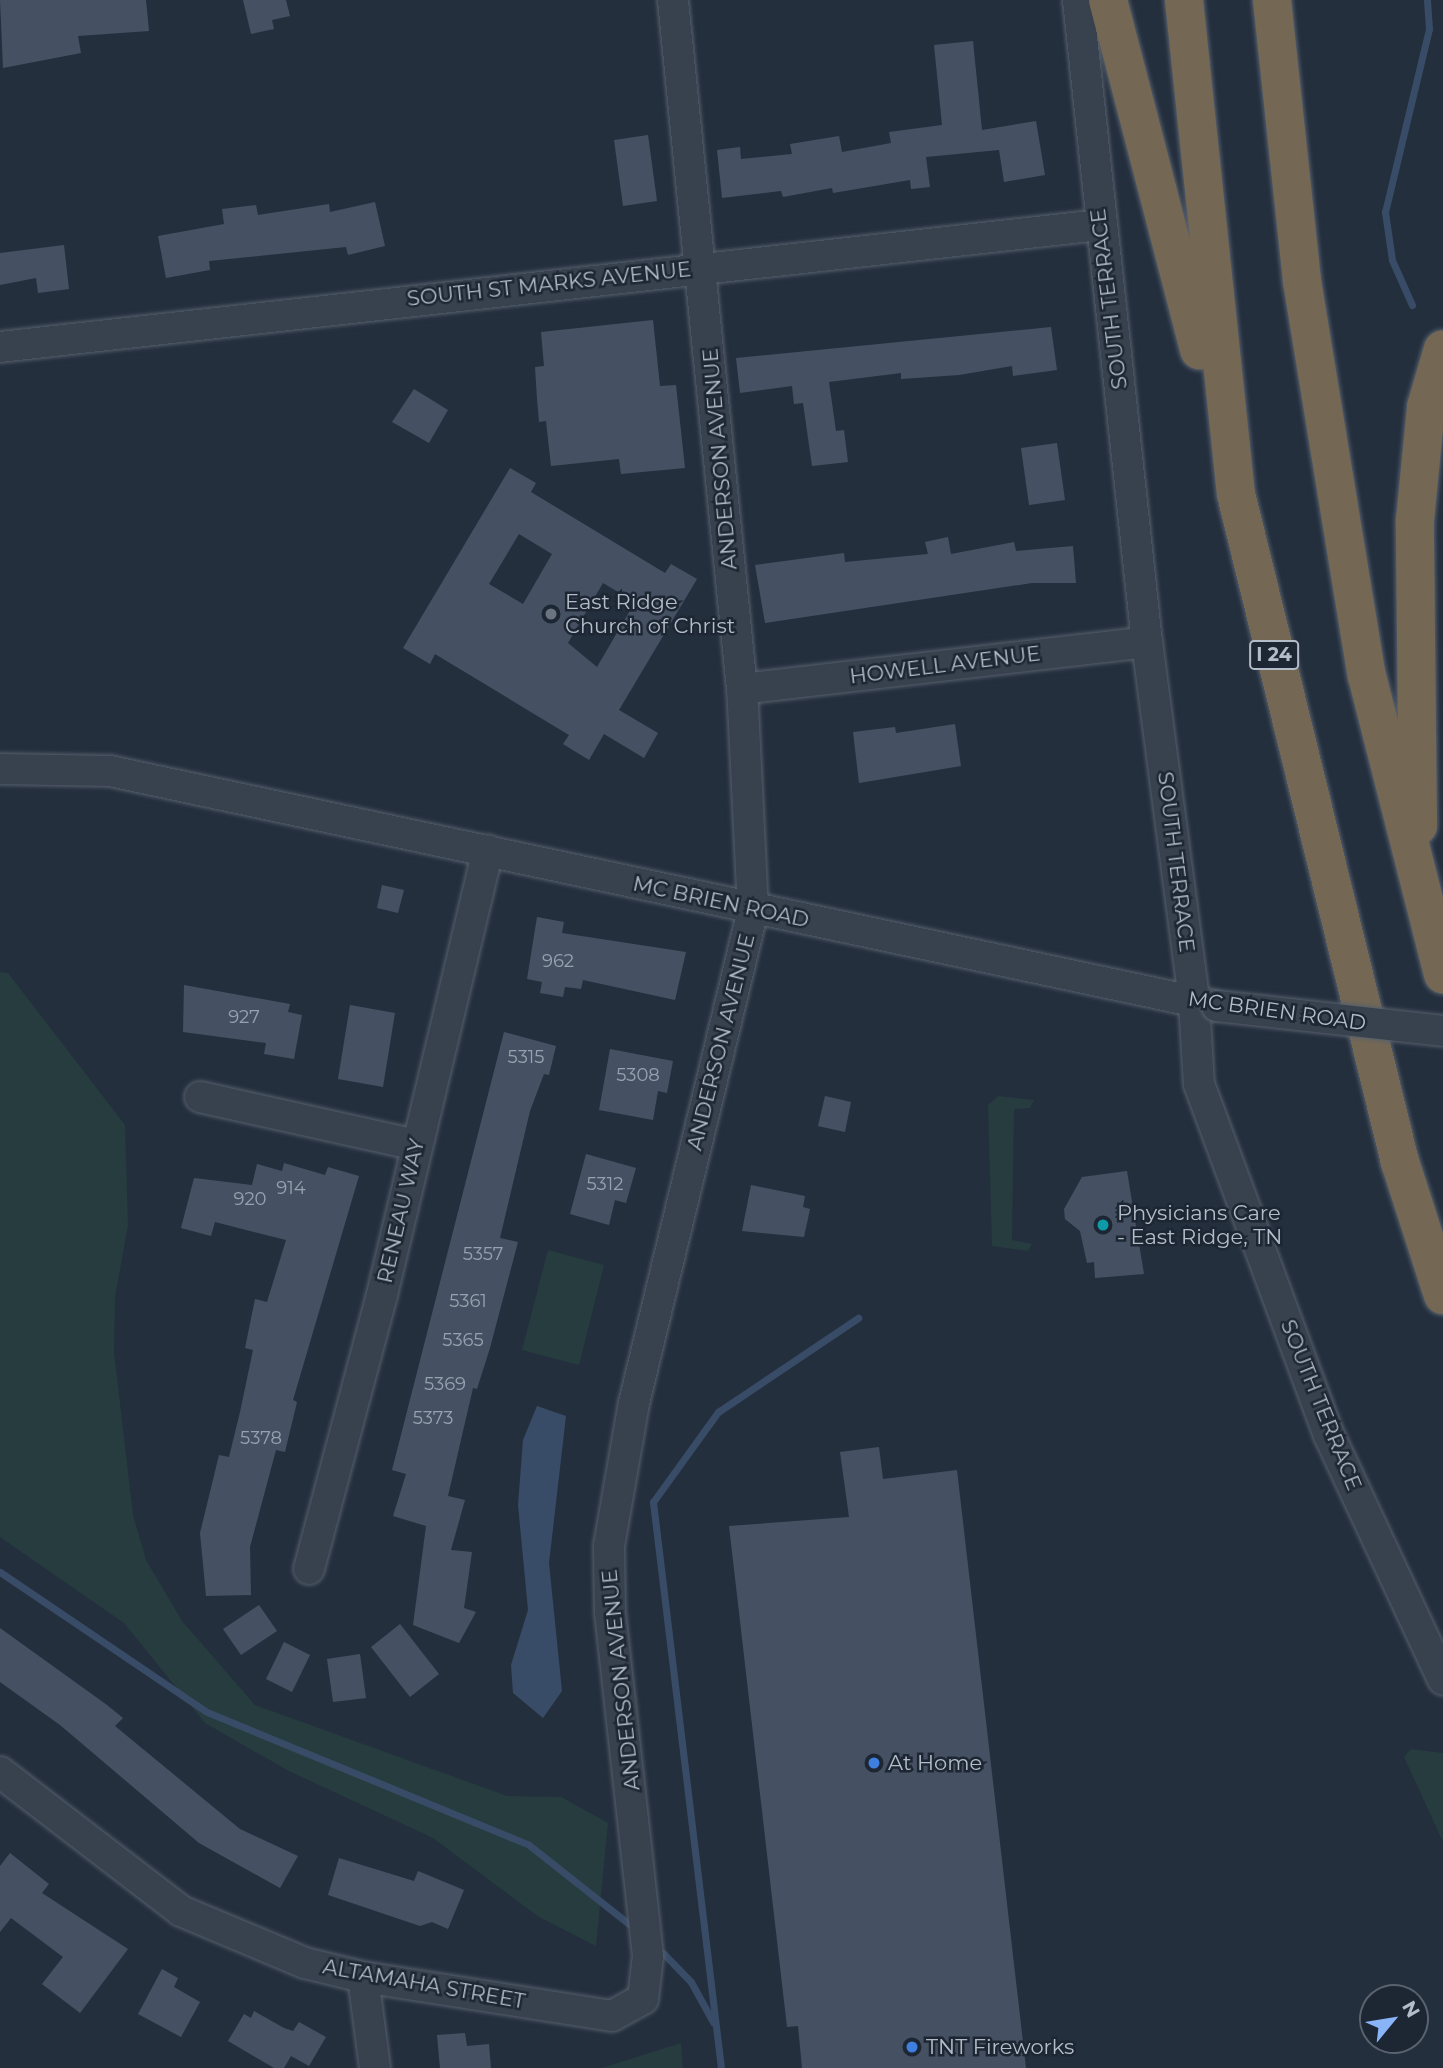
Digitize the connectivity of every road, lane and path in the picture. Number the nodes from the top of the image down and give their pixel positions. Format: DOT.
graph roads {
  1 [pos="673,0"];
  2 [pos="1078,0"];
  3 [pos="1108,0"];
  4 [pos="1184,0"];
  5 [pos="1272,0"];
  6 [pos="1099,225"];
  7 [pos="702,267"];
  8 [pos="0,347"];
  9 [pos="1443,349"];
  10 [pos="1236,494"];
  11 [pos="1147,642"];
  12 [pos="742,689"];
  13 [pos="0,769"];
  14 [pos="488,850"];
  15 [pos="1419,891"];
  16 [pos="753,910"];
  17 [pos="1443,974"];
  18 [pos="1206,1004"];
  19 [pos="1443,1031"];
  20 [pos="201,1097"];
  21 [pos="416,1145"];
  22 [pos="1443,1295"];
  23 [pos="309,1569"];
  24 [pos="1443,1680"];
  25 [pos="0,1772"];
  26 [pos="363,1977"];
  27 [pos="612,2016"];
  28 [pos="375,2068"];
  1 -- 7 [label="street, ANDERSON AVENUE"];
  2 -- 6 [label="street, SOUTH TERRACE"];
  3 -- 10 [label="highway"];
  4 -- 10 [label="highway, I 24"];
  5 -- 15 [label="highway"];
  6 -- 7 [label="street, SOUTH ST MARKS AVENUE"];
  6 -- 11 [label="street, SOUTH TERRACE"];
  7 -- 8 [label="street, SOUTH ST MARKS AVENUE"];
  7 -- 12 [label="street, ANDERSON AVENUE"];
  9 -- 15 [label="highway"];
  10 -- 22 [label="highway, I 24"];
  11 -- 12 [label="street, HOWELL AVENUE"];
  11 -- 18 [label="street, SOUTH TERRACE"];
  12 -- 16 [label="street, ANDERSON AVENUE"];
  13 -- 14 [label="street, MC BRIEN ROAD"];
  14 -- 16 [label="street, MC BRIEN ROAD"];
  14 -- 21 [label="street, RENEAU WAY"];
  15 -- 17 [label="highway"];
  16 -- 18 [label="street, MC BRIEN ROAD"];
  16 -- 27 [label="street, ANDERSON AVENUE"];
  18 -- 19 [label="street, MC BRIEN ROAD, bridge"];
  18 -- 24 [label="street, SOUTH TERRACE"];
  20 -- 21 [label="street"];
  21 -- 23 [label="street, RENEAU WAY"];
  25 -- 26 [label="street, ALTAMAHA STREET"];
  26 -- 27 [label="street, ALTAMAHA STREET"];
  26 -- 28 [label="street"];
}
